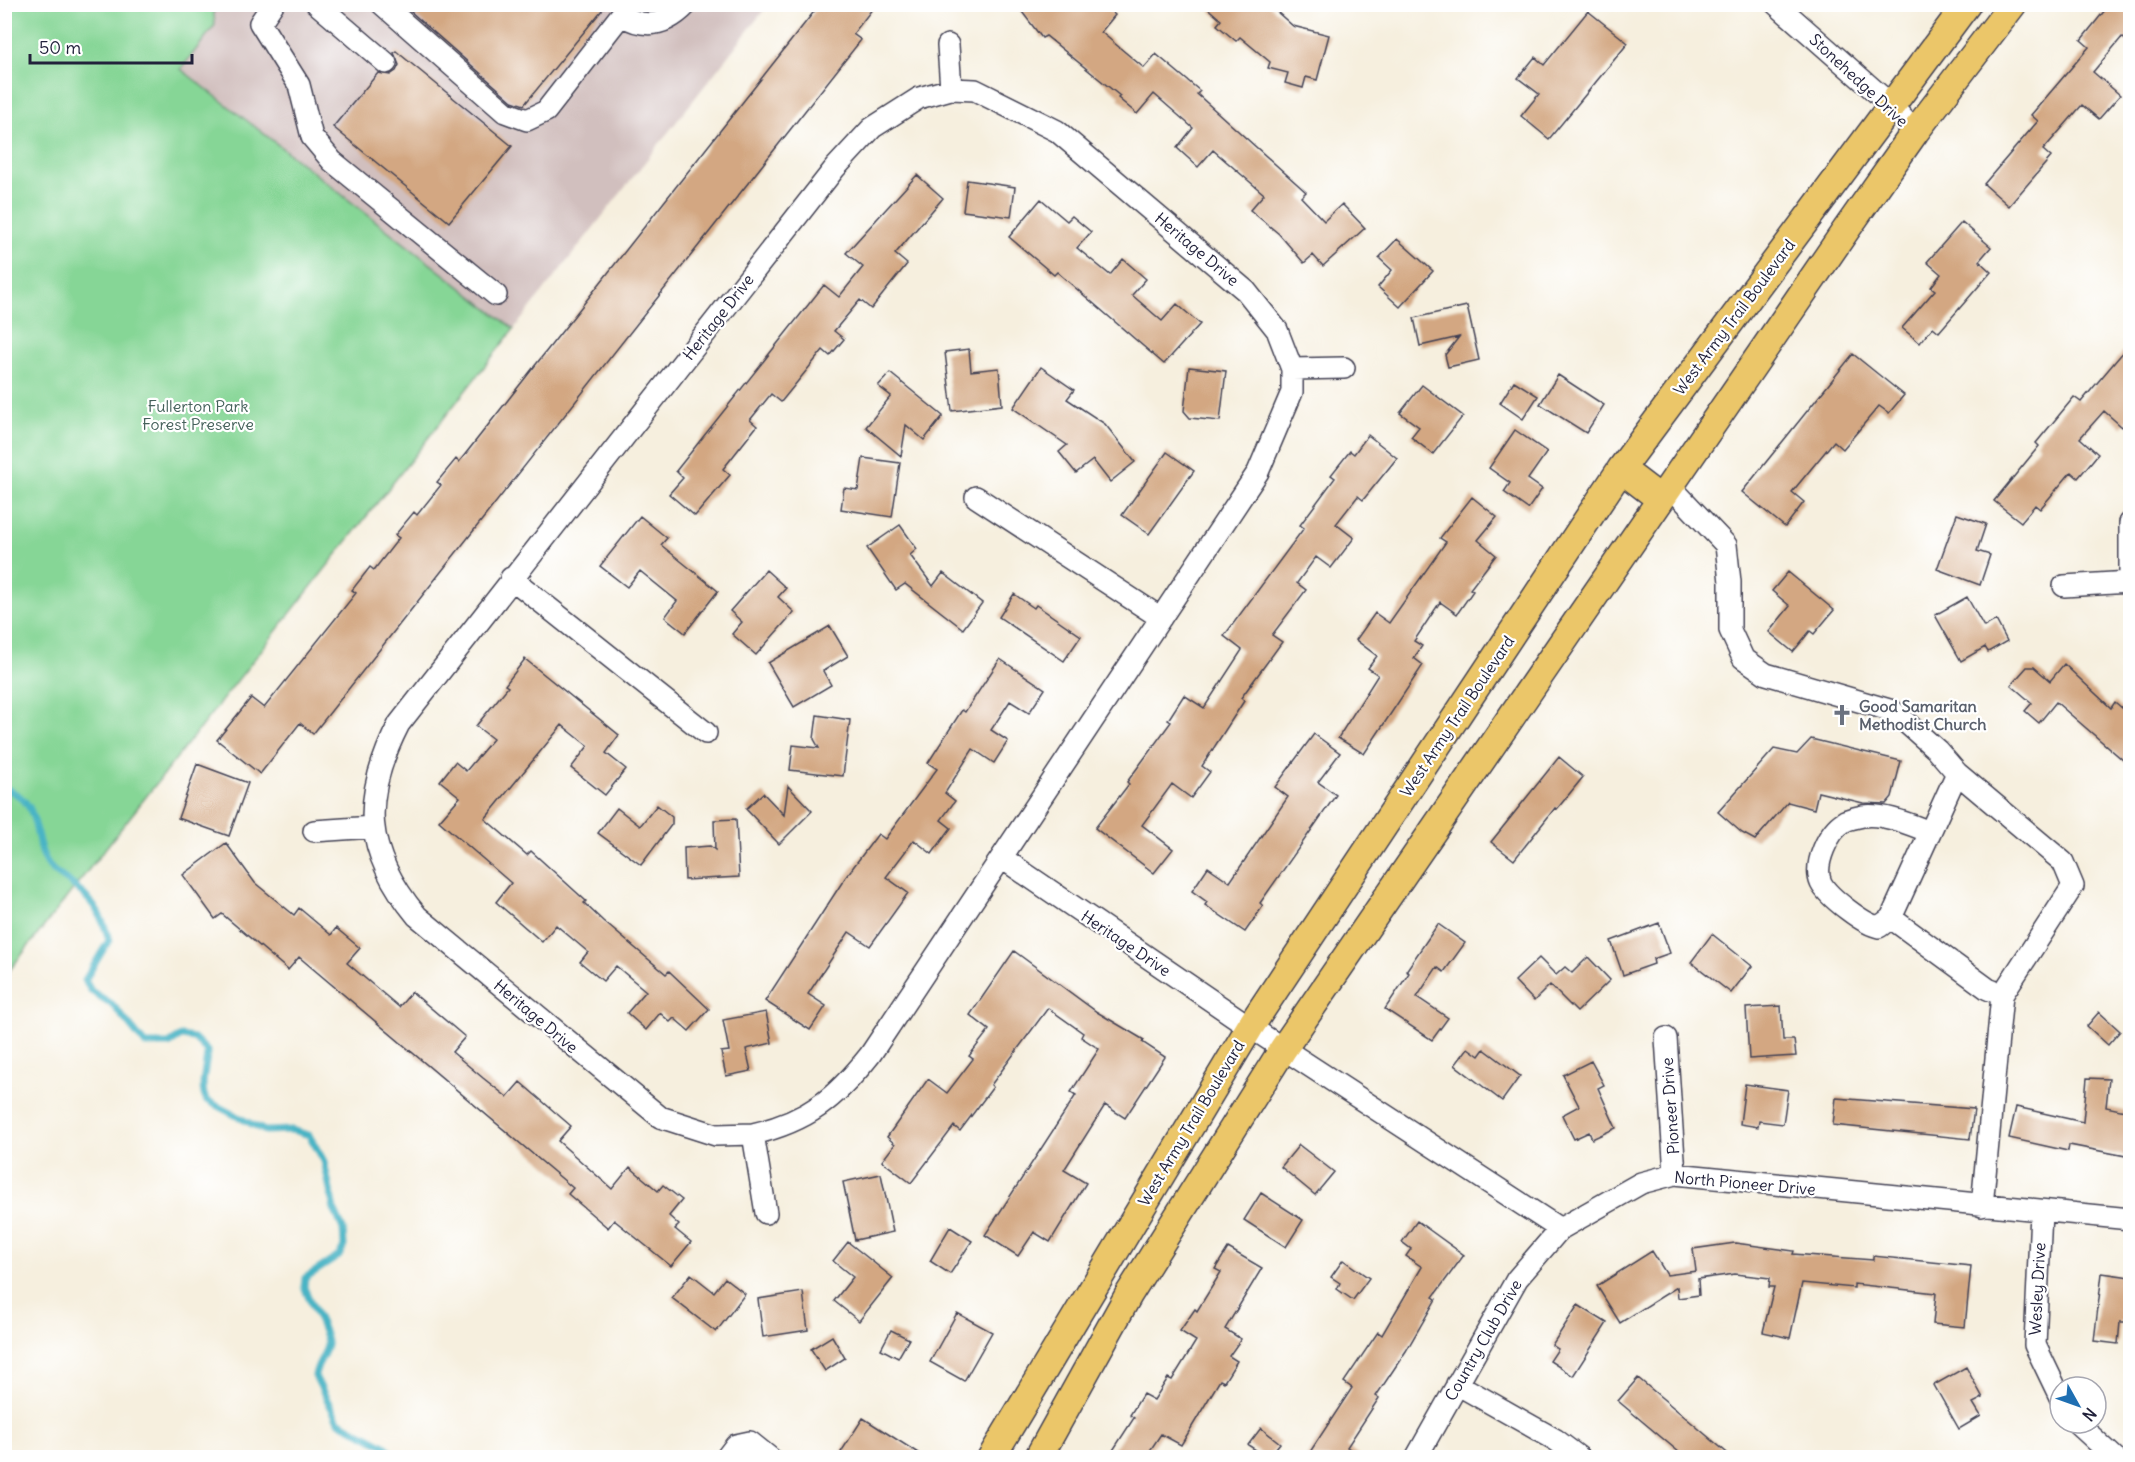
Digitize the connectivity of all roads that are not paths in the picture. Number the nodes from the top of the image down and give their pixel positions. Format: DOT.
graph roads {
  1 [pos="273,4"];
  2 [pos="317,4"];
  3 [pos="382,4"];
  4 [pos="687,4"];
  5 [pos="1776,4"];
  6 [pos="1967,4"];
  7 [pos="2013,4"];
  8 [pos="615,10"];
  9 [pos="948,45"];
  10 [pos="386,63"];
  11 [pos="951,89"];
  12 [pos="1892,106"];
  13 [pos="1915,132"];
  14 [pos="496,295"];
  15 [pos="1344,368"];
  16 [pos="1292,369"];
  17 [pos="1621,469"];
  18 [pos="1664,492"];
  19 [pos="976,497"];
  20 [pos="2130,523"];
  21 [pos="511,578"];
  22 [pos="2130,583"];
  23 [pos="2064,586"];
  24 [pos="1161,618"];
  25 [pos="706,733"];
  26 [pos="1957,773"];
  27 [pos="373,826"];
  28 [pos="1933,826"];
  29 [pos="314,831"];
  30 [pos="1002,858"];
  31 [pos="1891,918"];
  32 [pos="2002,995"];
  33 [pos="1250,1028"];
  34 [pos="1666,1038"];
  35 [pos="1283,1049"];
  36 [pos="753,1134"];
  37 [pos="1675,1174"];
  38 [pos="1982,1206"];
  39 [pos="2041,1212"];
  40 [pos="766,1213"];
  41 [pos="2130,1219"];
  42 [pos="1560,1229"];
  43 [pos="2049,1375"];
  44 [pos="1457,1384"];
  45 [pos="2090,1435"];
  46 [pos="726,1458"];
  47 [pos="770,1458"];
  48 [pos="991,1458"];
  49 [pos="1038,1458"];
  50 [pos="1416,1458"];
  51 [pos="1580,1458"];
  52 [pos="2115,1458"];
  1 -- 14 [label="street"];
  2 -- 10 [label="street"];
  3 -- 8 [label="street"];
  4 -- 8 [label="street"];
  5 -- 12 [label="street, Stonehedge Drive"];
  6 -- 12 [label="main road, West Army Trail Boulevard"];
  7 -- 13 [label="main road"];
  9 -- 11 [label="street"];
  11 -- 16 [label="street, Heritage Drive"];
  11 -- 21 [label="street, Heritage Drive"];
  12 -- 13 [label="street, Stonehedge Drive"];
  12 -- 17 [label="main road, West Army Trail Boulevard"];
  13 -- 18 [label="main road"];
  15 -- 16 [label="street"];
  16 -- 24 [label="street, Heritage Drive"];
  17 -- 18 [label="main road"];
  17 -- 33 [label="main road, West Army Trail Boulevard"];
  18 -- 26 [label="street"];
  18 -- 35 [label="main road"];
  19 -- 24 [label="street"];
  20 -- 22 [label="street"];
  21 -- 25 [label="street"];
  21 -- 27 [label="street, Heritage Drive"];
  22 -- 23 [label="street"];
  24 -- 30 [label="street, Heritage Drive"];
  26 -- 28 [label="street"];
  26 -- 32 [label="street"];
  27 -- 29 [label="street"];
  27 -- 36 [label="street, Heritage Drive"];
  28 -- 31 [label="street"];
  28 -- 31 [label="street"];
  30 -- 33 [label="street, Heritage Drive"];
  30 -- 36 [label="street, Heritage Drive"];
  31 -- 32 [label="street"];
  32 -- 38 [label="street"];
  33 -- 35 [label="street"];
  33 -- 48 [label="main road, West Army Trail Boulevard"];
  34 -- 37 [label="street, Pioneer Drive"];
  35 -- 42 [label="street"];
  35 -- 49 [label="main road"];
  36 -- 40 [label="street"];
  37 -- 38 [label="street, North Pioneer Drive"];
  37 -- 42 [label="street, North Pioneer Drive"];
  38 -- 39 [label="street, North Pioneer Drive"];
  39 -- 41 [label="street, North Pioneer Drive"];
  39 -- 43 [label="street, Wesley Drive"];
  42 -- 44 [label="street, Country Club Drive"];
  44 -- 50 [label="street, Country Club Drive"];
  44 -- 51 [label="street"];
  45 -- 52 [label="street"];
  46 -- 47 [label="street"];
}
